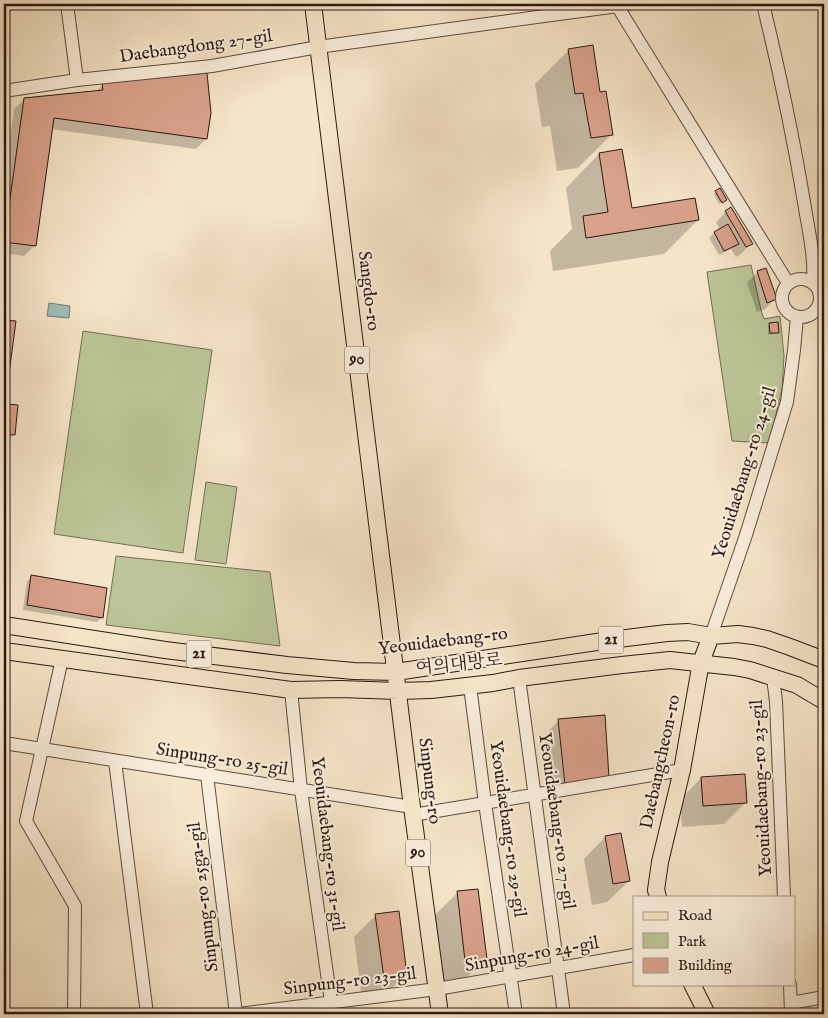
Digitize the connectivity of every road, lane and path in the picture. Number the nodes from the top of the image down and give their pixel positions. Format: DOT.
graph roads {
  1 [pos="67,4"];
  2 [pos="313,4"];
  3 [pos="763,4"];
  4 [pos="621,5"];
  5 [pos="318,47"];
  6 [pos="78,80"];
  7 [pos="4,91"];
  8 [pos="813,282"];
  9 [pos="788,283"];
  10 [pos="821,312"];
  11 [pos="797,317"];
  12 [pos="4,625"];
  13 [pos="711,636"];
  14 [pos="4,651"];
  15 [pos="62,659"];
  16 [pos="824,660"];
  17 [pos="701,662"];
  18 [pos="396,672"];
  19 [pos="519,678"];
  20 [pos="773,678"];
  21 [pos="470,686"];
  22 [pos="291,690"];
  23 [pos="398,691"];
  24 [pos="824,701"];
  25 [pos="4,743"];
  26 [pos="42,749"];
  27 [pos="115,761"];
  28 [pos="682,770"];
  29 [pos="207,775"];
  30 [pos="301,790"];
  31 [pos="534,795"];
  32 [pos="485,803"];
  33 [pos="413,811"];
  34 [pos="658,896"];
  35 [pos="784,896"];
  36 [pos="633,955"];
  37 [pos="558,968"];
  38 [pos="510,976"];
  39 [pos="693,986"];
  40 [pos="790,986"];
  41 [pos="437,989"];
  42 [pos="824,997"];
  43 [pos="331,1002"];
  44 [pos="791,1009"];
  45 [pos="74,1014"];
  46 [pos="147,1014"];
  47 [pos="237,1014"];
  48 [pos="440,1014"];
  49 [pos="516,1014"];
  50 [pos="564,1014"];
  51 [pos="704,1014"];
  1 -- 6 [label="street"];
  2 -- 5 [label="main road, Sangdo-ro / 90"];
  3 -- 8 [label="street"];
  4 -- 5 [label="street, Daebangdong 27-gil"];
  4 -- 9 [label="street"];
  5 -- 6 [label="street, Daebangdong 27-gil"];
  5 -- 18 [label="main road, Sangdo-ro / 90"];
  6 -- 7 [label="street, Daebangdong 27-gil"];
  8 -- 9 [label="street"];
  8 -- 10 [label="street"];
  9 -- 11 [label="street"];
  10 -- 11 [label="street"];
  11 -- 13 [label="street, Yeouidaebang-ro 24-gil"];
  12 -- 18 [label="main road, Yeouidaebang-ro / 21"];
  13 -- 16 [label="main road, Yeouidaebang-ro / 21"];
  13 -- 17 [label="main road, Daebangcheon-ro"];
  13 -- 18 [label="main road, Yeouidaebang-ro / 21"];
  14 -- 15 [label="main road"];
  15 -- 22 [label="main road, 여의대방로"];
  15 -- 26 [label="street"];
  17 -- 19 [label="main road, 여의대방로"];
  17 -- 20 [label="main road, 여의대방로"];
  17 -- 28 [label="main road, Daebangcheon-ro"];
  18 -- 23 [label="main road, Sinpung-ro / 90"];
  19 -- 21 [label="main road, 여의대방로"];
  19 -- 31 [label="street, Yeouidaebang-ro 27-gil"];
  20 -- 24 [label="main road, 여의대방로"];
  20 -- 35 [label="street, Yeouidaebang-ro 23-gil"];
  21 -- 23 [label="main road, 여의대방로"];
  21 -- 32 [label="street, Yeouidaebang-ro 29-gil"];
  22 -- 23 [label="main road, 여의대방로"];
  22 -- 30 [label="street, Yeouidaebang-ro 31-gil"];
  23 -- 33 [label="main road, Sinpung-ro / 90"];
  25 -- 26 [label="street, Sinpung-ro 25-gil"];
  26 -- 27 [label="street, Sinpung-ro 25-gil"];
  26 -- 45 [label="street"];
  27 -- 29 [label="street, Sinpung-ro 25-gil"];
  27 -- 46 [label="street"];
  28 -- 31 [label="street, Sinpung-ro 25-gil"];
  28 -- 34 [label="main road, Daebangcheon-ro"];
  29 -- 30 [label="street, Sinpung-ro 25-gil"];
  29 -- 47 [label="street, Sinpung-ro 25ga-gil"];
  30 -- 33 [label="street, Sinpung-ro 25-gil"];
  30 -- 43 [label="street, Yeouidaebang-ro 31-gil"];
  31 -- 32 [label="street, Sinpung-ro 25-gil"];
  31 -- 37 [label="street, Yeouidaebang-ro 27-gil"];
  32 -- 33 [label="street, Sinpung-ro 25-gil"];
  32 -- 38 [label="street, Yeouidaebang-ro 29-gil"];
  33 -- 41 [label="main road, Sinpung-ro / 90"];
  36 -- 37 [label="street, Sinpung-ro 24-gil"];
  37 -- 38 [label="street, Sinpung-ro 24-gil"];
  37 -- 50 [label="street"];
  38 -- 41 [label="street, Sinpung-ro 24-gil"];
  38 -- 49 [label="street, Yeouidaebang-ro 29-gil"];
  39 -- 51 [label="main road"];
  40 -- 44 [label="street"];
  41 -- 43 [label="street, Sinpung-ro 23-gil"];
  41 -- 48 [label="main road, Sinpung-ro / 90"];
  42 -- 44 [label="street"];
  43 -- 47 [label="street, Sinpung-ro 23-gil"];
}
